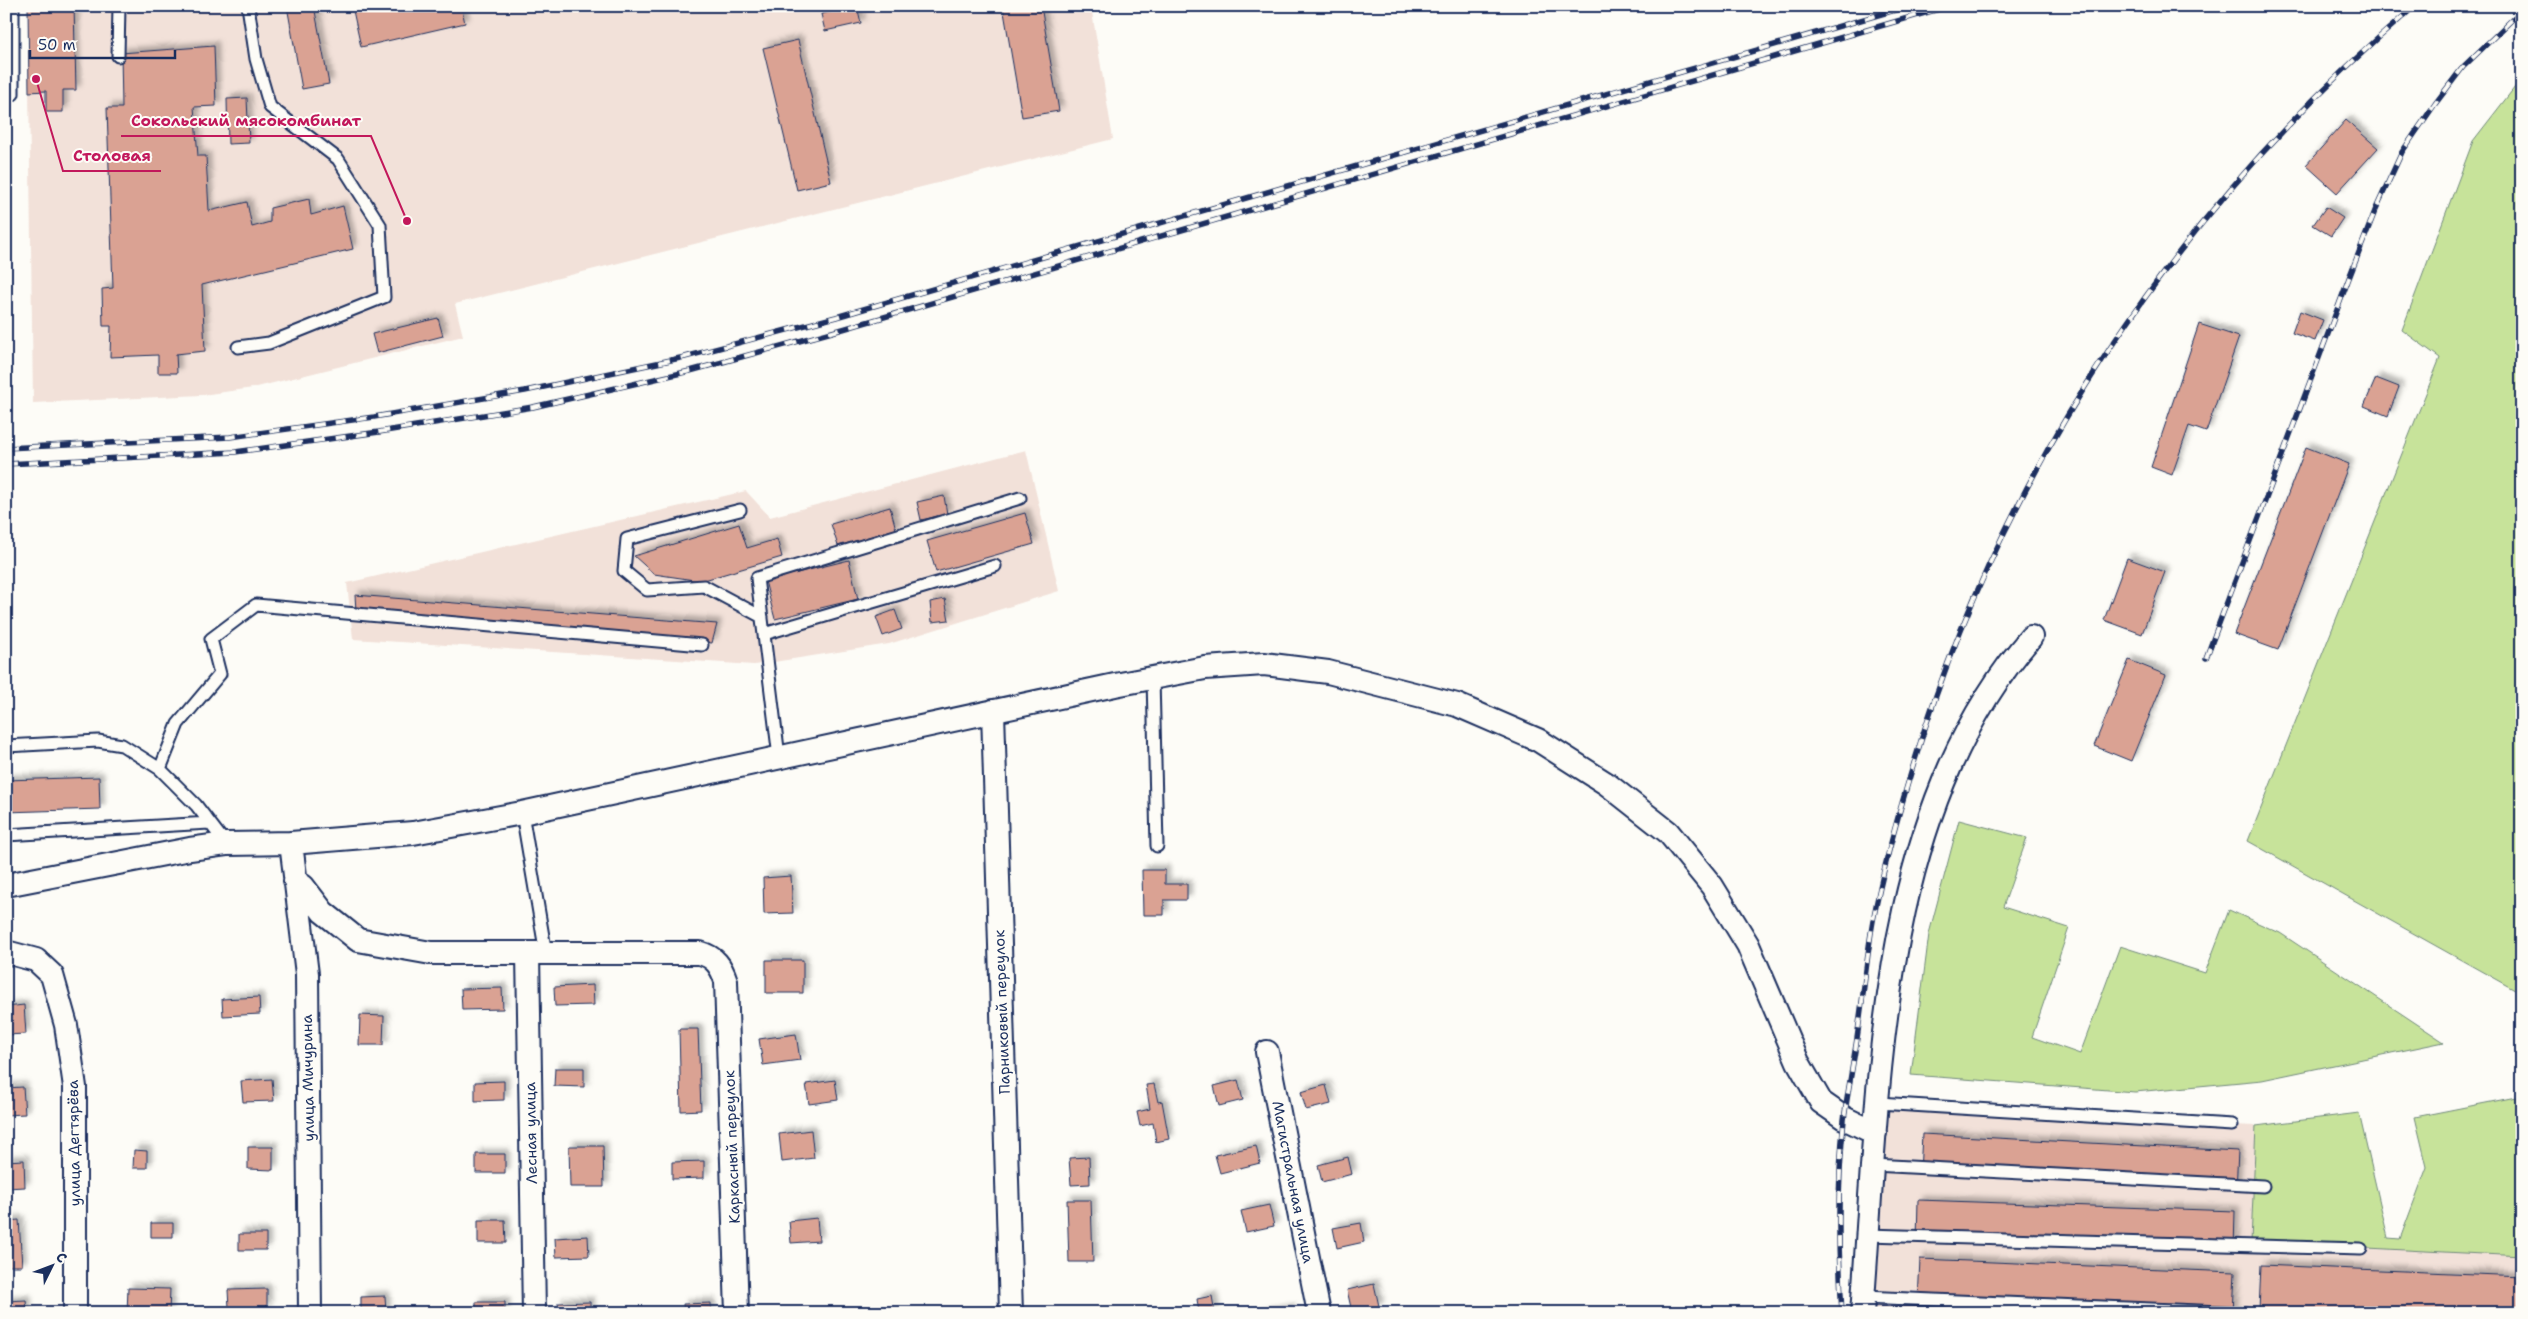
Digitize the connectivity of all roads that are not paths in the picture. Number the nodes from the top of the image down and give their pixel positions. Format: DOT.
graph roads {
  1 [pos="13,6"];
  2 [pos="119,6"];
  3 [pos="248,6"];
  4 [pos="118,56"];
  5 [pos="14,94"];
  6 [pos="238,347"];
  7 [pos="1020,498"];
  8 [pos="740,510"];
  9 [pos="995,566"];
  10 [pos="762,617"];
  11 [pos="764,634"];
  12 [pos="2031,637"];
  13 [pos="702,645"];
  14 [pos="1153,678"];
  15 [pos="993,711"];
  16 [pos="6,746"];
  17 [pos="780,757"];
  18 [pos="160,769"];
  19 [pos="522,813"];
  20 [pos="210,823"];
  21 [pos="6,835"];
  22 [pos="226,844"];
  23 [pos="291,844"];
  24 [pos="1157,846"];
  25 [pos="295,881"];
  26 [pos="6,885"];
  27 [pos="6,952"];
  28 [pos="537,954"];
  29 [pos="1267,1052"];
  30 [pos="1878,1103"];
  31 [pos="2232,1125"];
  32 [pos="1875,1133"];
  33 [pos="1873,1165"];
  34 [pos="2264,1186"];
  35 [pos="1867,1235"];
  36 [pos="2361,1249"];
  37 [pos="1862,1305"];
  38 [pos="75,1313"];
  39 [pos="310,1313"];
  40 [pos="534,1313"];
  41 [pos="738,1313"];
  42 [pos="1010,1313"];
  43 [pos="1319,1313"];
  44 [pos="2246,1313"];
  1 -- 5 [label="lane"];
  2 -- 4 [label="lane"];
  3 -- 6 [label="lane"];
  7 -- 10 [label="lane"];
  8 -- 10 [label="lane"];
  9 -- 11 [label="lane"];
  10 -- 11 [label="lane"];
  11 -- 17 [label="lane"];
  12 -- 30 [label="street"];
  13 -- 18 [label="lane"];
  14 -- 15 [label="street"];
  14 -- 24 [label="lane"];
  14 -- 32 [label="street"];
  15 -- 17 [label="street"];
  15 -- 42 [label="street, Парниковый переулок"];
  16 -- 18 [label="lane"];
  17 -- 19 [label="street"];
  18 -- 20 [label="lane"];
  19 -- 23 [label="street"];
  19 -- 28 [label="lane"];
  20 -- 21 [label="lane"];
  20 -- 22 [label="lane"];
  22 -- 23 [label="street"];
  22 -- 26 [label="street"];
  23 -- 25 [label="street, улица Мичурина"];
  25 -- 28 [label="street"];
  25 -- 39 [label="street, улица Мичурина"];
  27 -- 38 [label="street, улица Дегтярёва"];
  28 -- 40 [label="street, Лесная улица"];
  28 -- 41 [label="street, Каркасный переулок"];
  29 -- 43 [label="street, Магистральная улица"];
  30 -- 31 [label="lane"];
  30 -- 32 [label="street"];
  32 -- 33 [label="street"];
  33 -- 34 [label="lane"];
  33 -- 35 [label="street"];
  35 -- 36 [label="lane"];
  35 -- 37 [label="street"];
  37 -- 44 [label="lane"];
}
